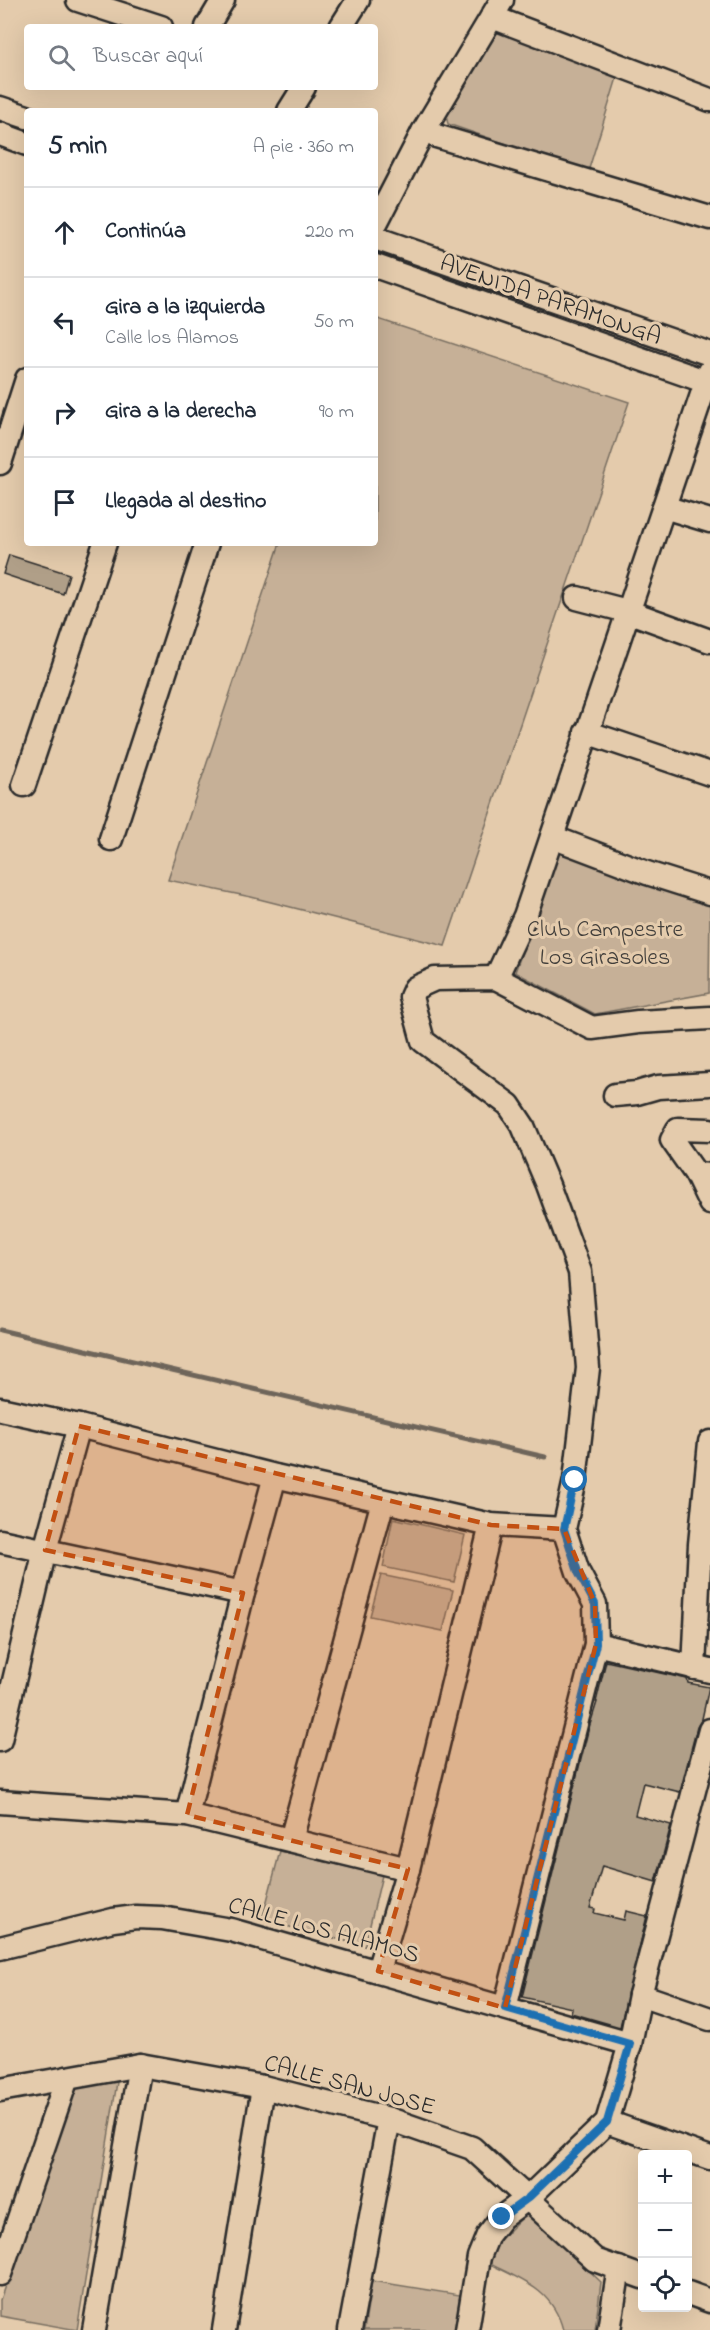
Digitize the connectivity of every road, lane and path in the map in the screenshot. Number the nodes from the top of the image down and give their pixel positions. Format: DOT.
graph roads {
  1 [pos="78,0"];
  2 [pos="223,0"];
  3 [pos="358,0"];
  4 [pos="497,9"];
  5 [pos="152,24"];
  6 [pos="209,24"];
  7 [pos="344,24"];
  8 [pos="302,90"];
  9 [pos="710,100"];
  10 [pos="0,108"];
  11 [pos="290,108"];
  12 [pos="24,116"];
  13 [pos="423,132"];
  14 [pos="0,134"];
  15 [pos="24,143"];
  16 [pos="710,218"];
  17 [pos="378,219"];
  18 [pos="378,239"];
  19 [pos="378,267"];
  20 [pos="710,354"];
  21 [pos="709,378"];
  22 [pos="24,389"];
  23 [pos="0,463"];
  24 [pos="664,507"];
  25 [pos="710,521"];
  26 [pos="104,546"];
  27 [pos="201,546"];
  28 [pos="577,598"];
  29 [pos="627,611"];
  30 [pos="710,641"];
  31 [pos="586,732"];
  32 [pos="710,774"];
  33 [pos="24,785"];
  34 [pos="552,837"];
  35 [pos="111,839"];
  36 [pos="710,894"];
  37 [pos="496,978"];
  38 [pos="710,1018"];
  39 [pos="710,1084"];
  40 [pos="615,1095"];
  41 [pos="710,1130"];
  42 [pos="703,1175"];
  43 [pos="710,1203"];
  44 [pos="0,1408"];
  45 [pos="79,1426"];
  46 [pos="710,1442"];
  47 [pos="275,1476"];
  48 [pos="383,1501"];
  49 [pos="490,1525"];
  50 [pos="564,1529"];
  51 [pos="0,1540"];
  52 [pos="705,1544"];
  53 [pos="45,1550"];
  54 [pos="243,1593"];
  55 [pos="596,1644"];
  56 [pos="702,1670"];
  57 [pos="710,1730"];
  58 [pos="0,1740"];
  59 [pos="0,1802"];
  60 [pos="187,1815"];
  61 [pos="291,1840"];
  62 [pos="408,1869"];
  63 [pos="0,1948"];
  64 [pos="378,1971"];
  65 [pos="640,1995"];
  66 [pos="505,2008"];
  67 [pos="710,2019"];
  68 [pos="630,2044"];
  69 [pos="140,2065"];
  70 [pos="67,2078"];
  71 [pos="263,2087"];
  72 [pos="0,2090"];
  73 [pos="389,2119"];
  74 [pos="607,2122"];
  75 [pos="710,2158"];
  76 [pos="528,2198"];
  77 [pos="619,2268"];
  78 [pos="0,2274"];
  79 [pos="638,2275"];
  80 [pos="692,2295"];
  81 [pos="710,2301"];
  82 [pos="94,2330"];
  83 [pos="224,2330"];
  84 [pos="350,2330"];
  85 [pos="467,2330"];
  86 [pos="609,2330"];
  1 -- 5 [label="street"];
  2 -- 6 [label="street"];
  3 -- 7 [label="street"];
  4 -- 9 [label="street"];
  4 -- 13 [label="street"];
  8 -- 11 [label="street"];
  10 -- 12 [label="street"];
  13 -- 16 [label="street"];
  13 -- 17 [label="street"];
  14 -- 15 [label="street"];
  18 -- 20 [label="street, AVENIDA PARAMONGA"];
  19 -- 21 [label="street, AVENIDA PARAMONGA"];
  21 -- 24 [label="street"];
  22 -- 23 [label="street"];
  24 -- 25 [label="street"];
  24 -- 29 [label="street"];
  26 -- 33 [label="street"];
  27 -- 35 [label="street"];
  28 -- 29 [label="street"];
  29 -- 30 [label="street"];
  29 -- 31 [label="street"];
  31 -- 32 [label="street"];
  31 -- 34 [label="street"];
  34 -- 36 [label="street"];
  34 -- 37 [label="street"];
  37 -- 38 [label="street"];
  37 -- 50 [label="street"];
  39 -- 40 [label="street"];
  41 -- 42 [label="street"];
  42 -- 43 [label="street"];
  44 -- 45 [label="street"];
  45 -- 47 [label="street"];
  45 -- 53 [label="street"];
  46 -- 52 [label="street"];
  47 -- 48 [label="street"];
  47 -- 54 [label="street"];
  48 -- 49 [label="street"];
  48 -- 61 [label="street"];
  49 -- 50 [label="street"];
  49 -- 62 [label="street"];
  50 -- 55 [label="street"];
  51 -- 53 [label="street"];
  52 -- 56 [label="street"];
  53 -- 54 [label="street"];
  53 -- 58 [label="street"];
  54 -- 60 [label="street"];
  55 -- 56 [label="street"];
  55 -- 66 [label="street"];
  57 -- 65 [label="street"];
  59 -- 60 [label="street"];
  60 -- 61 [label="street"];
  61 -- 62 [label="street"];
  62 -- 64 [label="street"];
  63 -- 64 [label="street, CALLE LOS ALAMOS"];
  64 -- 66 [label="street, CALLE LOS ALAMOS"];
  65 -- 67 [label="street"];
  65 -- 68 [label="street"];
  66 -- 68 [label="street, CALLE LOS ALAMOS"];
  68 -- 74 [label="street"];
  69 -- 70 [label="street, CALLE SAN JOSE"];
  69 -- 71 [label="street, CALLE SAN JOSE"];
  69 -- 82 [label="street"];
  70 -- 72 [label="street, CALLE SAN JOSE"];
  70 -- 78 [label="street"];
  71 -- 73 [label="street, CALLE SAN JOSE"];
  71 -- 83 [label="street"];
  73 -- 76 [label="street, CALLE SAN JOSE"];
  73 -- 84 [label="street"];
  74 -- 75 [label="street"];
  74 -- 76 [label="street"];
  76 -- 77 [label="street, CALLE SAN JOSE"];
  76 -- 85 [label="street"];
  77 -- 79 [label="street, CALLE SAN JOSE"];
  77 -- 86 [label="street"];
  80 -- 81 [label="street"];
}
